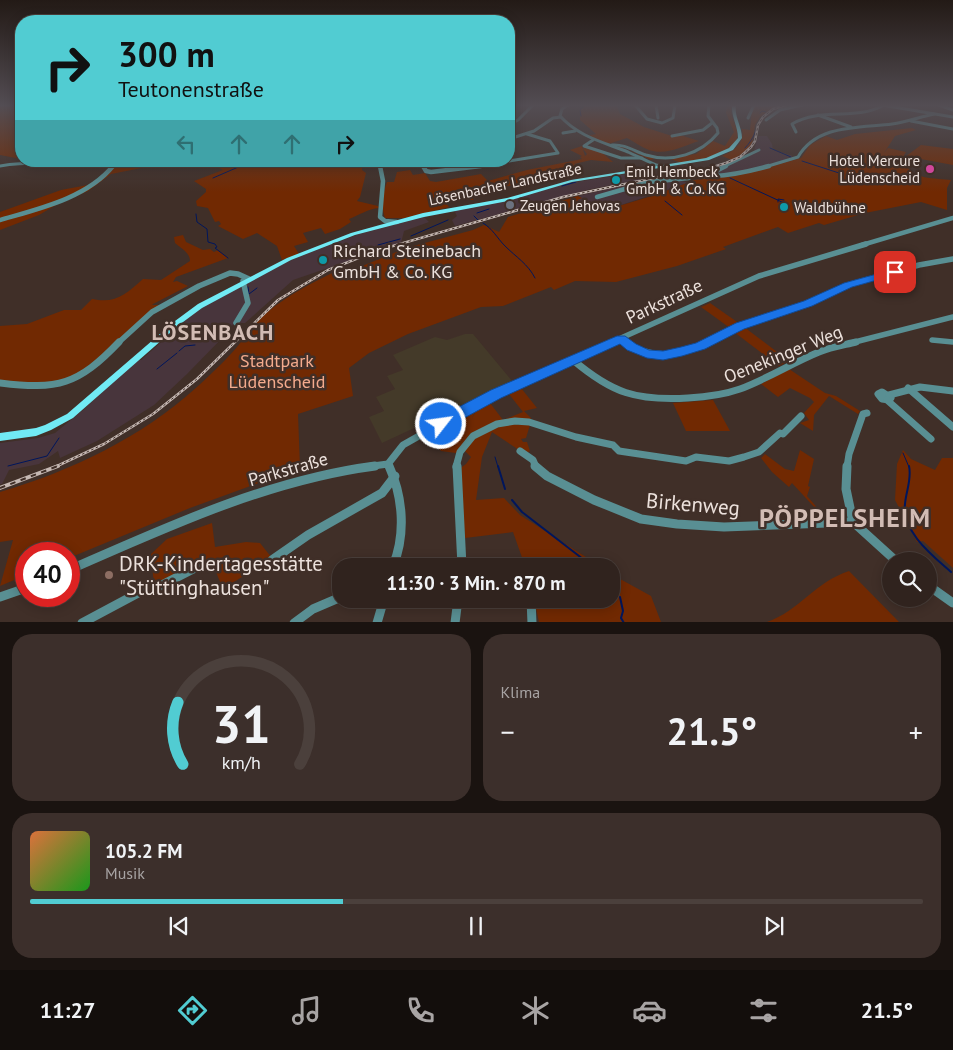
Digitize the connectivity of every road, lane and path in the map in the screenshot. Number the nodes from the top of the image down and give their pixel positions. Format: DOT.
graph roads {
  1 [pos="527,134"];
  2 [pos="581,134"];
  3 [pos="682,134"];
  4 [pos="716,134"];
  5 [pos="741,134"];
  6 [pos="828,134"];
  7 [pos="672,136"];
  8 [pos="515,137"];
  9 [pos="593,140"];
  10 [pos="610,146"];
  11 [pos="759,150"];
  12 [pos="642,158"];
  13 [pos="515,159"];
  14 [pos="15,164"];
  15 [pos="0,166"];
  16 [pos="113,167"];
  17 [pos="380,167"];
  18 [pos="423,167"];
  19 [pos="474,167"];
  20 [pos="661,167"];
  21 [pos="689,176"];
  22 [pos="706,176"];
  23 [pos="597,197"];
  24 [pos="953,218"];
  25 [pos="0,220"];
  26 [pos="397,222"];
  27 [pos="953,259"];
  28 [pos="246,280"];
  29 [pos="953,317"];
  30 [pos="236,323"];
  31 [pos="621,339"];
  32 [pos="932,340"];
  33 [pos="953,342"];
  34 [pos="573,360"];
  35 [pos="0,383"];
  36 [pos="908,388"];
  37 [pos="951,391"];
  38 [pos="953,398"];
  39 [pos="867,413"];
  40 [pos="801,416"];
  41 [pos="953,427"];
  42 [pos="0,437"];
  43 [pos="931,439"];
  44 [pos="520,452"];
  45 [pos="388,464"];
  46 [pos="395,476"];
  47 [pos="853,522"];
  48 [pos="886,552"];
  49 [pos="394,558"];
  50 [pos="462,558"];
  51 [pos="272,560"];
  52 [pos="80,565"];
  53 [pos="196,567"];
  54 [pos="15,592"];
  55 [pos="937,592"];
  56 [pos="0,597"];
  57 [pos="332,601"];
  58 [pos="953,603"];
  59 [pos="381,608"];
  60 [pos="457,608"];
  61 [pos="531,608"];
  62 [pos="82,622"];
  63 [pos="294,622"];
  64 [pos="377,622"];
  65 [pos="455,622"];
  66 [pos="532,622"];
  1 -- 8 [label="street"];
  1 -- 13 [label="street"];
  2 -- 9 [label="street"];
  3 -- 7 [label="street"];
  4 -- 10 [label="street"];
  5 -- 20 [label="main road, Lösenbacher Landstraße"];
  6 -- 22 [label="street"];
  9 -- 10 [label="street"];
  9 -- 12 [label="street"];
  10 -- 12 [label="street"];
  11 -- 22 [label="street"];
  12 -- 20 [label="street"];
  14 -- 15 [label="street"];
  16 -- 25 [label="street"];
  17 -- 26 [label="street"];
  18 -- 19 [label="street"];
  20 -- 21 [label="street"];
  20 -- 26 [label="main road, Lösenbacher Landstraße"];
  21 -- 22 [label="street"];
  21 -- 23 [label="street"];
  24 -- 31 [label="street, Parkstraße"];
  26 -- 28 [label="main road, Lösenbacher Landstraße"];
  27 -- 31 [label="street"];
  28 -- 30 [label="street"];
  28 -- 35 [label="street"];
  28 -- 42 [label="main road, Lösenbacher Landstraße"];
  29 -- 34 [label="street, Oenekinger Weg"];
  31 -- 34 [label="street, Parkstraße"];
  32 -- 33 [label="street"];
  34 -- 45 [label="street, Parkstraße"];
  36 -- 37 [label="street"];
  36 -- 41 [label="street"];
  36 -- 43 [label="street"];
  37 -- 38 [label="street"];
  39 -- 47 [label="street"];
  40 -- 50 [label="street"];
  44 -- 47 [label="street, Birkenweg"];
  45 -- 46 [label="street"];
  45 -- 52 [label="street, Parkstraße"];
  46 -- 49 [label="street"];
  46 -- 51 [label="street"];
  47 -- 48 [label="street"];
  53 -- 62 [label="street"];
  54 -- 56 [label="street"];
  55 -- 58 [label="street"];
  57 -- 63 [label="street"];
  59 -- 64 [label="street"];
  60 -- 65 [label="street"];
  61 -- 66 [label="street"];
}
